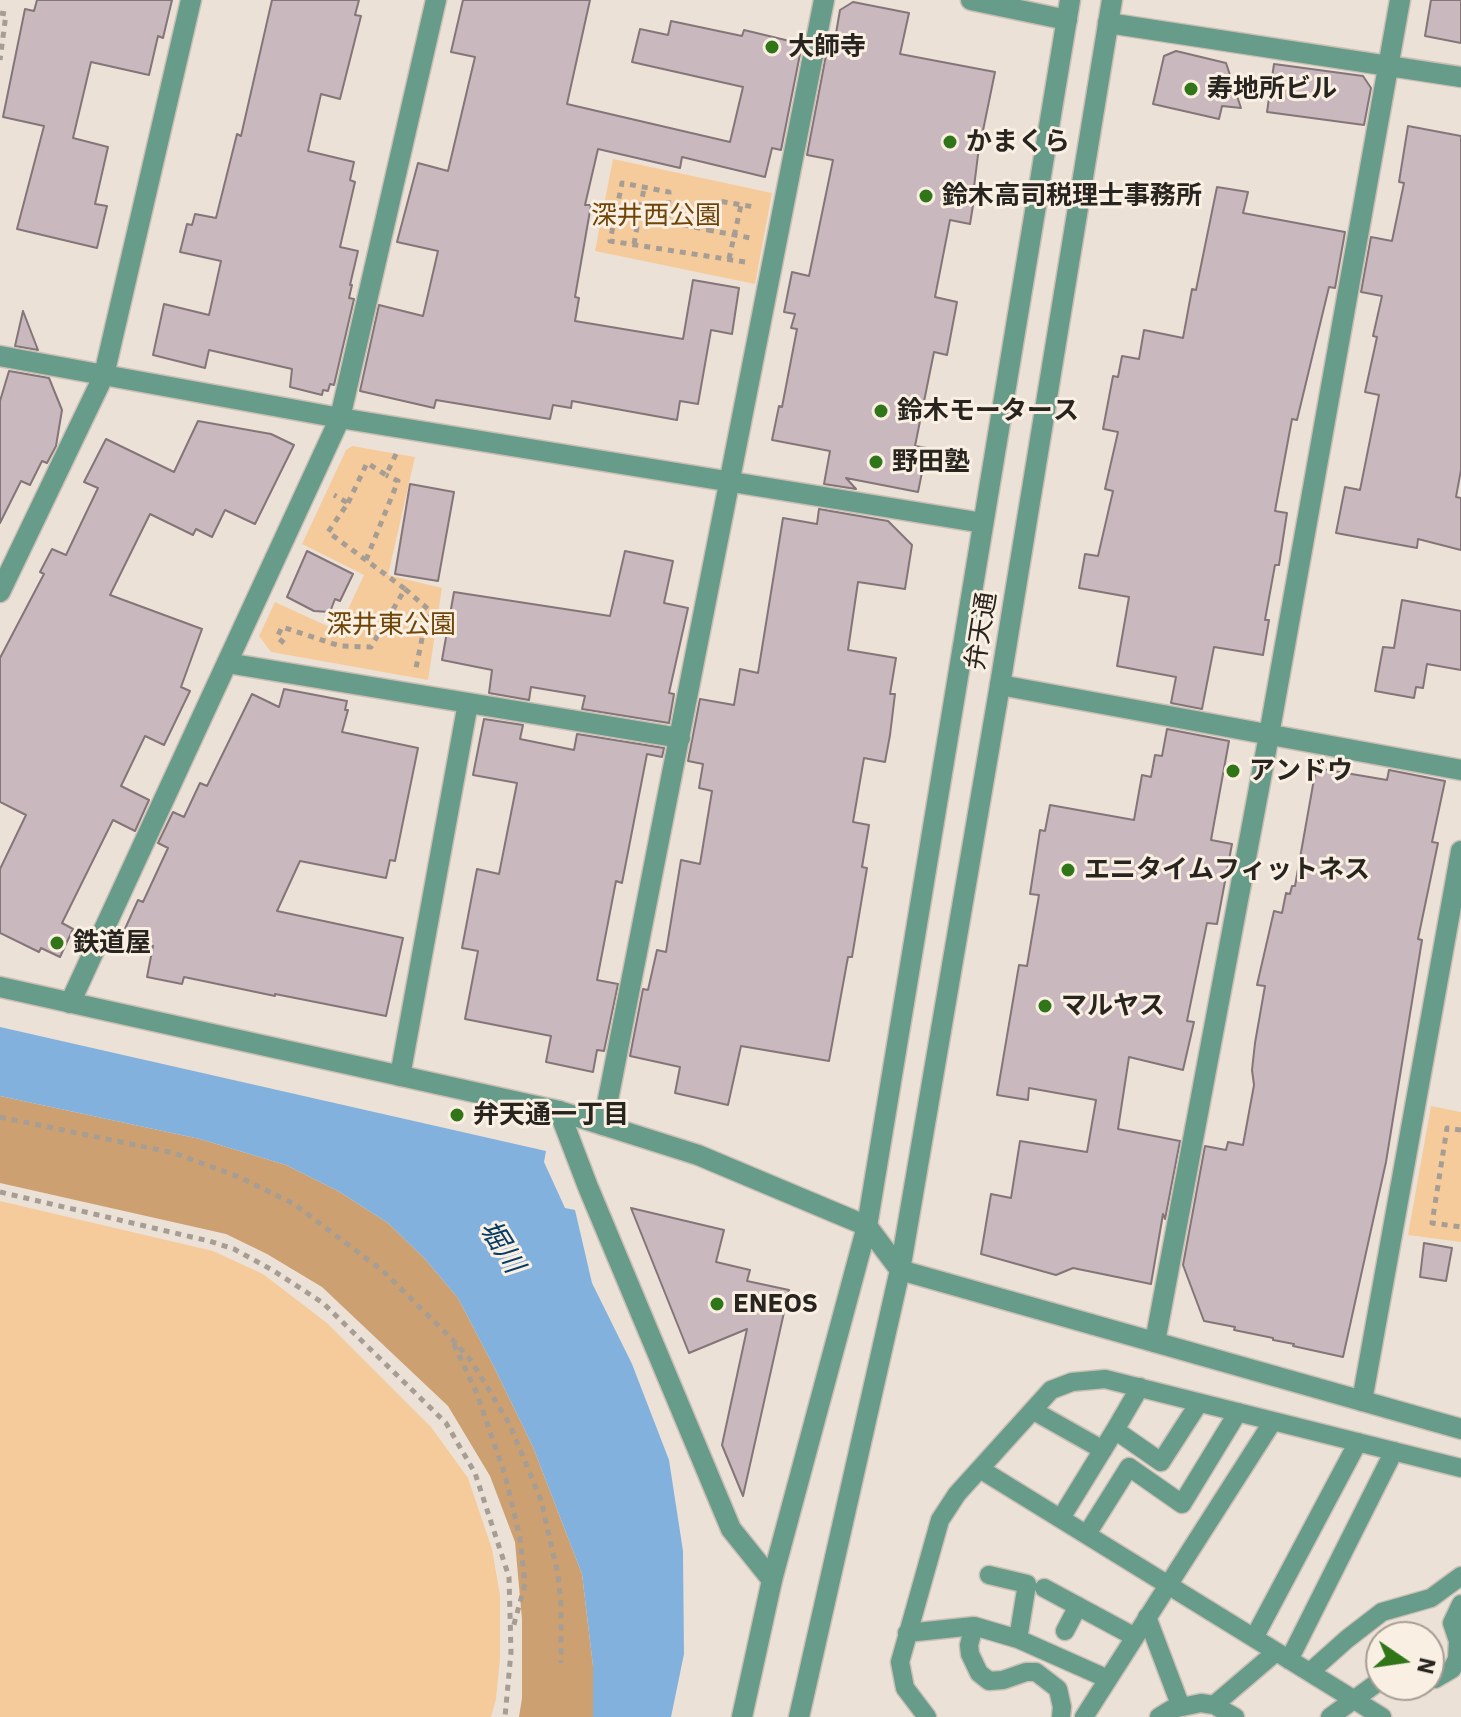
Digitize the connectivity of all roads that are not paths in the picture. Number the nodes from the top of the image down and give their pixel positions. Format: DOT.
graph roads {
  1 [pos="191,0"];
  2 [pos="436,0"];
  3 [pos="824,0"];
  4 [pos="971,0"];
  5 [pos="1112,0"];
  6 [pos="1400,0"];
  7 [pos="1068,10"];
  8 [pos="1108,23"];
  9 [pos="1387,65"];
  10 [pos="1461,77"];
  11 [pos="0,356"];
  12 [pos="104,375"];
  13 [pos="340,418"];
  14 [pos="731,482"];
  15 [pos="983,523"];
  16 [pos="0,592"];
  17 [pos="227,663"];
  18 [pos="1000,685"];
  19 [pos="468,703"];
  20 [pos="1269,735"];
  21 [pos="680,738"];
  22 [pos="1461,770"];
  23 [pos="1461,851"];
  24 [pos="0,987"];
  25 [pos="70,1003"];
  26 [pos="400,1076"];
  27 [pos="559,1111"];
  28 [pos="603,1125"];
  29 [pos="867,1226"];
  30 [pos="900,1270"];
  31 [pos="1155,1342"];
  32 [pos="1140,1387"];
  33 [pos="1362,1401"];
  34 [pos="1199,1403"];
  35 [pos="1034,1411"];
  36 [pos="1238,1412"];
  37 [pos="1273,1421"];
  38 [pos="1461,1429"];
  39 [pos="1115,1430"];
  40 [pos="1358,1442"];
  41 [pos="1103,1450"];
  42 [pos="1394,1451"];
  43 [pos="1461,1468"];
  44 [pos="980,1469"];
  45 [pos="1061,1518"];
  46 [pos="1087,1534"];
  47 [pos="989,1575"];
  48 [pos="1461,1576"];
  49 [pos="772,1580"];
  50 [pos="1168,1585"];
  51 [pos="1044,1588"];
  52 [pos="1461,1604"];
  53 [pos="1078,1606"];
  54 [pos="1147,1617"];
  55 [pos="974,1626"];
  56 [pos="1065,1631"];
  57 [pos="907,1633"];
  58 [pos="1135,1637"];
  59 [pos="1254,1638"];
  60 [pos="1018,1639"];
  61 [pos="1282,1656"];
  62 [pos="1310,1672"];
  63 [pos="1445,1673"];
  64 [pos="1108,1679"];
  65 [pos="1365,1690"];
  66 [pos="1352,1698"];
  67 [pos="1181,1707"];
  68 [pos="1223,1712"];
  69 [pos="742,1717"];
  70 [pos="799,1717"];
  71 [pos="927,1717"];
  72 [pos="1061,1717"];
  73 [pos="1084,1717"];
  74 [pos="1159,1717"];
  75 [pos="1330,1717"];
  76 [pos="1382,1717"];
  1 -- 12 [label="street"];
  2 -- 13 [label="street"];
  3 -- 14 [label="street"];
  4 -- 7 [label="street"];
  5 -- 8 [label="street, 弁天通"];
  6 -- 9 [label="street"];
  7 -- 15 [label="street, 弁天通"];
  8 -- 9 [label="street"];
  8 -- 18 [label="street, 弁天通"];
  9 -- 10 [label="street"];
  9 -- 20 [label="street"];
  11 -- 12 [label="street"];
  12 -- 13 [label="street"];
  12 -- 16 [label="street"];
  13 -- 14 [label="street"];
  13 -- 17 [label="street"];
  14 -- 15 [label="street"];
  14 -- 21 [label="street"];
  15 -- 29 [label="street, 弁天通"];
  17 -- 19 [label="street"];
  17 -- 25 [label="street"];
  18 -- 20 [label="street"];
  18 -- 30 [label="street, 弁天通"];
  19 -- 21 [label="street"];
  19 -- 26 [label="street"];
  20 -- 22 [label="street"];
  20 -- 31 [label="street"];
  21 -- 28 [label="street"];
  23 -- 33 [label="street"];
  24 -- 25 [label="street"];
  25 -- 26 [label="street"];
  26 -- 27 [label="street"];
  27 -- 28 [label="street"];
  27 -- 49 [label="street"];
  28 -- 29 [label="street"];
  29 -- 30 [label="street"];
  29 -- 49 [label="street, 弁天通"];
  30 -- 31 [label="street"];
  30 -- 70 [label="street, 弁天通"];
  31 -- 33 [label="street"];
  32 -- 34 [label="lane"];
  32 -- 35 [label="lane"];
  32 -- 39 [label="lane"];
  33 -- 38 [label="street"];
  34 -- 36 [label="lane"];
  34 -- 39 [label="lane"];
  35 -- 41 [label="lane"];
  35 -- 44 [label="lane"];
  36 -- 37 [label="lane"];
  36 -- 46 [label="lane"];
  37 -- 40 [label="lane"];
  37 -- 50 [label="lane"];
  39 -- 41 [label="lane"];
  40 -- 42 [label="lane"];
  40 -- 59 [label="lane"];
  41 -- 45 [label="lane"];
  42 -- 43 [label="lane"];
  42 -- 61 [label="lane"];
  44 -- 45 [label="lane"];
  44 -- 57 [label="lane"];
  45 -- 46 [label="lane"];
  46 -- 50 [label="lane"];
  47 -- 60 [label="lane"];
  48 -- 62 [label="lane"];
  49 -- 69 [label="street, 弁天通"];
  50 -- 54 [label="lane"];
  50 -- 59 [label="lane"];
  51 -- 53 [label="lane"];
  52 -- 63 [label="lane"];
  53 -- 56 [label="lane"];
  53 -- 58 [label="lane"];
  54 -- 58 [label="lane"];
  54 -- 67 [label="lane"];
  55 -- 57 [label="lane"];
  55 -- 60 [label="lane"];
  55 -- 72 [label="lane"];
  57 -- 71 [label="lane"];
  58 -- 64 [label="lane"];
  59 -- 61 [label="lane"];
  60 -- 64 [label="lane"];
  61 -- 62 [label="lane"];
  61 -- 68 [label="lane"];
  62 -- 66 [label="lane"];
  64 -- 73 [label="lane"];
  65 -- 66 [label="lane"];
  66 -- 75 [label="lane"];
  66 -- 76 [label="lane"];
  67 -- 68 [label="lane"];
  67 -- 74 [label="lane"];
}
